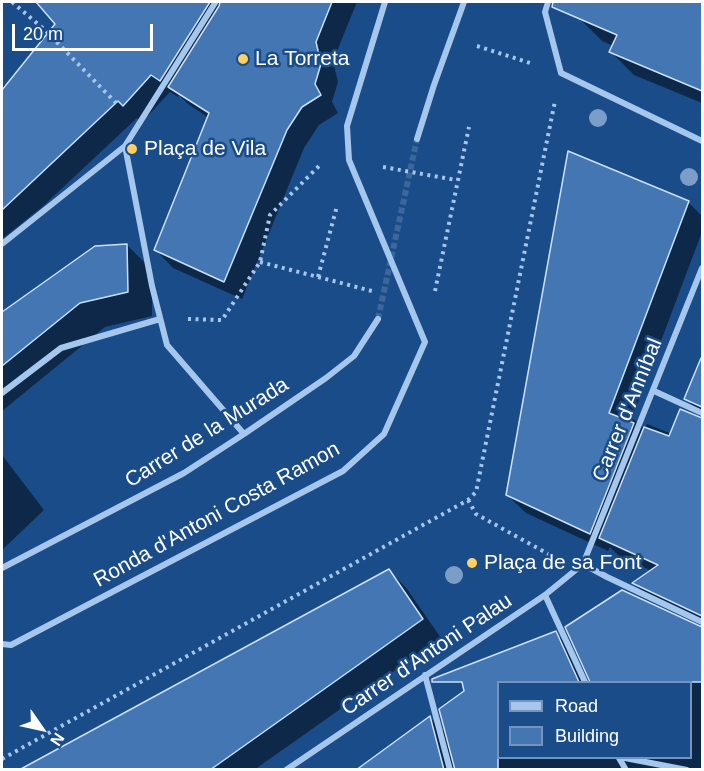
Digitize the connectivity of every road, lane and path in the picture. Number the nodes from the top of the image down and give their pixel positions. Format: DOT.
graph roads {
  1 [pos="12,2"];
  2 [pos="385,2"];
  3 [pos="464,2"];
  4 [pos="548,2"];
  5 [pos="215,3"];
  6 [pos="469,127"];
  7 [pos="136,132"];
  8 [pos="417,139"];
  9 [pos="702,141"];
  10 [pos="125,146"];
  11 [pos="325,159"];
  12 [pos="349,160"];
  13 [pos="456,180"];
  14 [pos="2,244"];
  15 [pos="260,262"];
  16 [pos="702,268"];
  17 [pos="318,277"];
  18 [pos="407,300"];
  19 [pos="160,319"];
  20 [pos="378,319"];
  21 [pos="424,342"];
  22 [pos="654,391"];
  23 [pos="2,393"];
  24 [pos="702,413"];
  25 [pos="243,434"];
  26 [pos="468,500"];
  27 [pos="583,564"];
  28 [pos="2,568"];
  29 [pos="566,579"];
  30 [pos="545,595"];
  31 [pos="702,622"];
  32 [pos="2,644"];
  33 [pos="425,675"];
  34 [pos="585,681"];
  35 [pos="630,759"];
  36 [pos="286,770"];
  37 [pos="450,770"];
  38 [pos="687,770"];
  1 -- 7 [label="path"];
  2 -- 12 [label="street"];
  3 -- 8 [label="street"];
  4 -- 9 [label="street"];
  5 -- 7 [label="street"];
  6 -- 13 [label="path"];
  7 -- 10 [label="street"];
  10 -- 14 [label="street"];
  10 -- 19 [label="street"];
  11 -- 15 [label="path"];
  12 -- 13 [label="path"];
  12 -- 17 [label="path"];
  12 -- 18 [label="street"];
  13 -- 21 [label="path"];
  15 -- 17 [label="path"];
  15 -- 19 [label="path"];
  16 -- 22 [label="street, Carrer d'Anníbal"];
  17 -- 18 [label="path"];
  18 -- 21 [label="street"];
  19 -- 23 [label="street"];
  19 -- 25 [label="street"];
  20 -- 25 [label="street, Carrer de la Murada"];
  21 -- 32 [label="street, Ronda d'Antoni Costa Ramon"];
  22 -- 24 [label="street"];
  22 -- 27 [label="street, Carrer d'Anníbal"];
  25 -- 28 [label="street, Carrer de la Murada"];
  26 -- 29 [label="path"];
  27 -- 29 [label="street, Carrer d'Antoni Palau"];
  27 -- 31 [label="street"];
  29 -- 30 [label="street, Carrer d'Antoni Palau"];
  30 -- 33 [label="street, Carrer d'Antoni Palau"];
  30 -- 34 [label="street"];
  33 -- 36 [label="street, Carrer d'Antoni Palau"];
  33 -- 37 [label="street"];
  35 -- 38 [label="street"];
}
